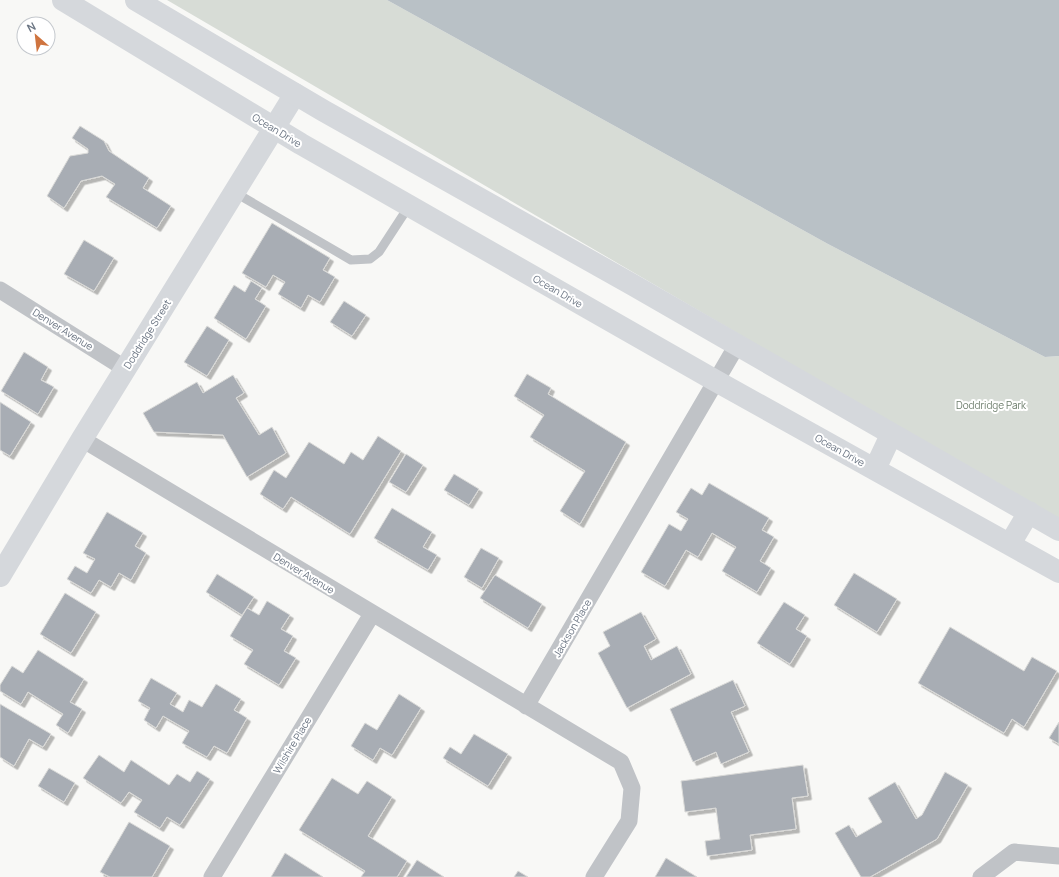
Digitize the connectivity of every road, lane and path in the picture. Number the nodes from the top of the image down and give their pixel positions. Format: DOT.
graph roads {
  1 [pos="63,0"];
  2 [pos="136,0"];
  3 [pos="295,94"];
  4 [pos="273,128"];
  5 [pos="234,192"];
  6 [pos="409,206"];
  7 [pos="0,290"];
  8 [pos="737,345"];
  9 [pos="126,368"];
  10 [pos="716,381"];
  11 [pos="892,435"];
  12 [pos="82,439"];
  13 [pos="875,469"];
  14 [pos="1029,512"];
  15 [pos="1059,530"];
  16 [pos="1010,544"];
  17 [pos="1059,572"];
  18 [pos="0,576"];
  19 [pos="372,614"];
  20 [pos="526,706"];
  21 [pos="1059,856"];
  22 [pos="212,877"];
  23 [pos="594,877"];
  24 [pos="981,877"];
  1 -- 4 [label="main road, Ocean Drive"];
  2 -- 3 [label="main road"];
  3 -- 4 [label="main road, Doddridge Street"];
  3 -- 8 [label="main road"];
  4 -- 5 [label="main road, Doddridge Street"];
  4 -- 6 [label="main road, Ocean Drive"];
  5 -- 6 [label="lane"];
  5 -- 9 [label="main road, Doddridge Street"];
  6 -- 10 [label="main road, Ocean Drive"];
  7 -- 9 [label="street, Denver Avenue"];
  8 -- 10 [label="street, Jackson Place"];
  8 -- 11 [label="main road"];
  9 -- 12 [label="main road, Doddridge Street"];
  10 -- 13 [label="main road, Ocean Drive"];
  10 -- 20 [label="street, Jackson Place"];
  11 -- 13 [label="main road"];
  11 -- 14 [label="main road"];
  12 -- 18 [label="main road, Doddridge Street"];
  12 -- 19 [label="street, Denver Avenue"];
  13 -- 16 [label="main road, Ocean Drive"];
  14 -- 15 [label="main road"];
  14 -- 16 [label="main road"];
  16 -- 17 [label="main road, Ocean Drive"];
  19 -- 20 [label="street, Denver Avenue"];
  19 -- 22 [label="street, Wilshire Place"];
  20 -- 23 [label="street"];
  21 -- 24 [label="street"];
}
